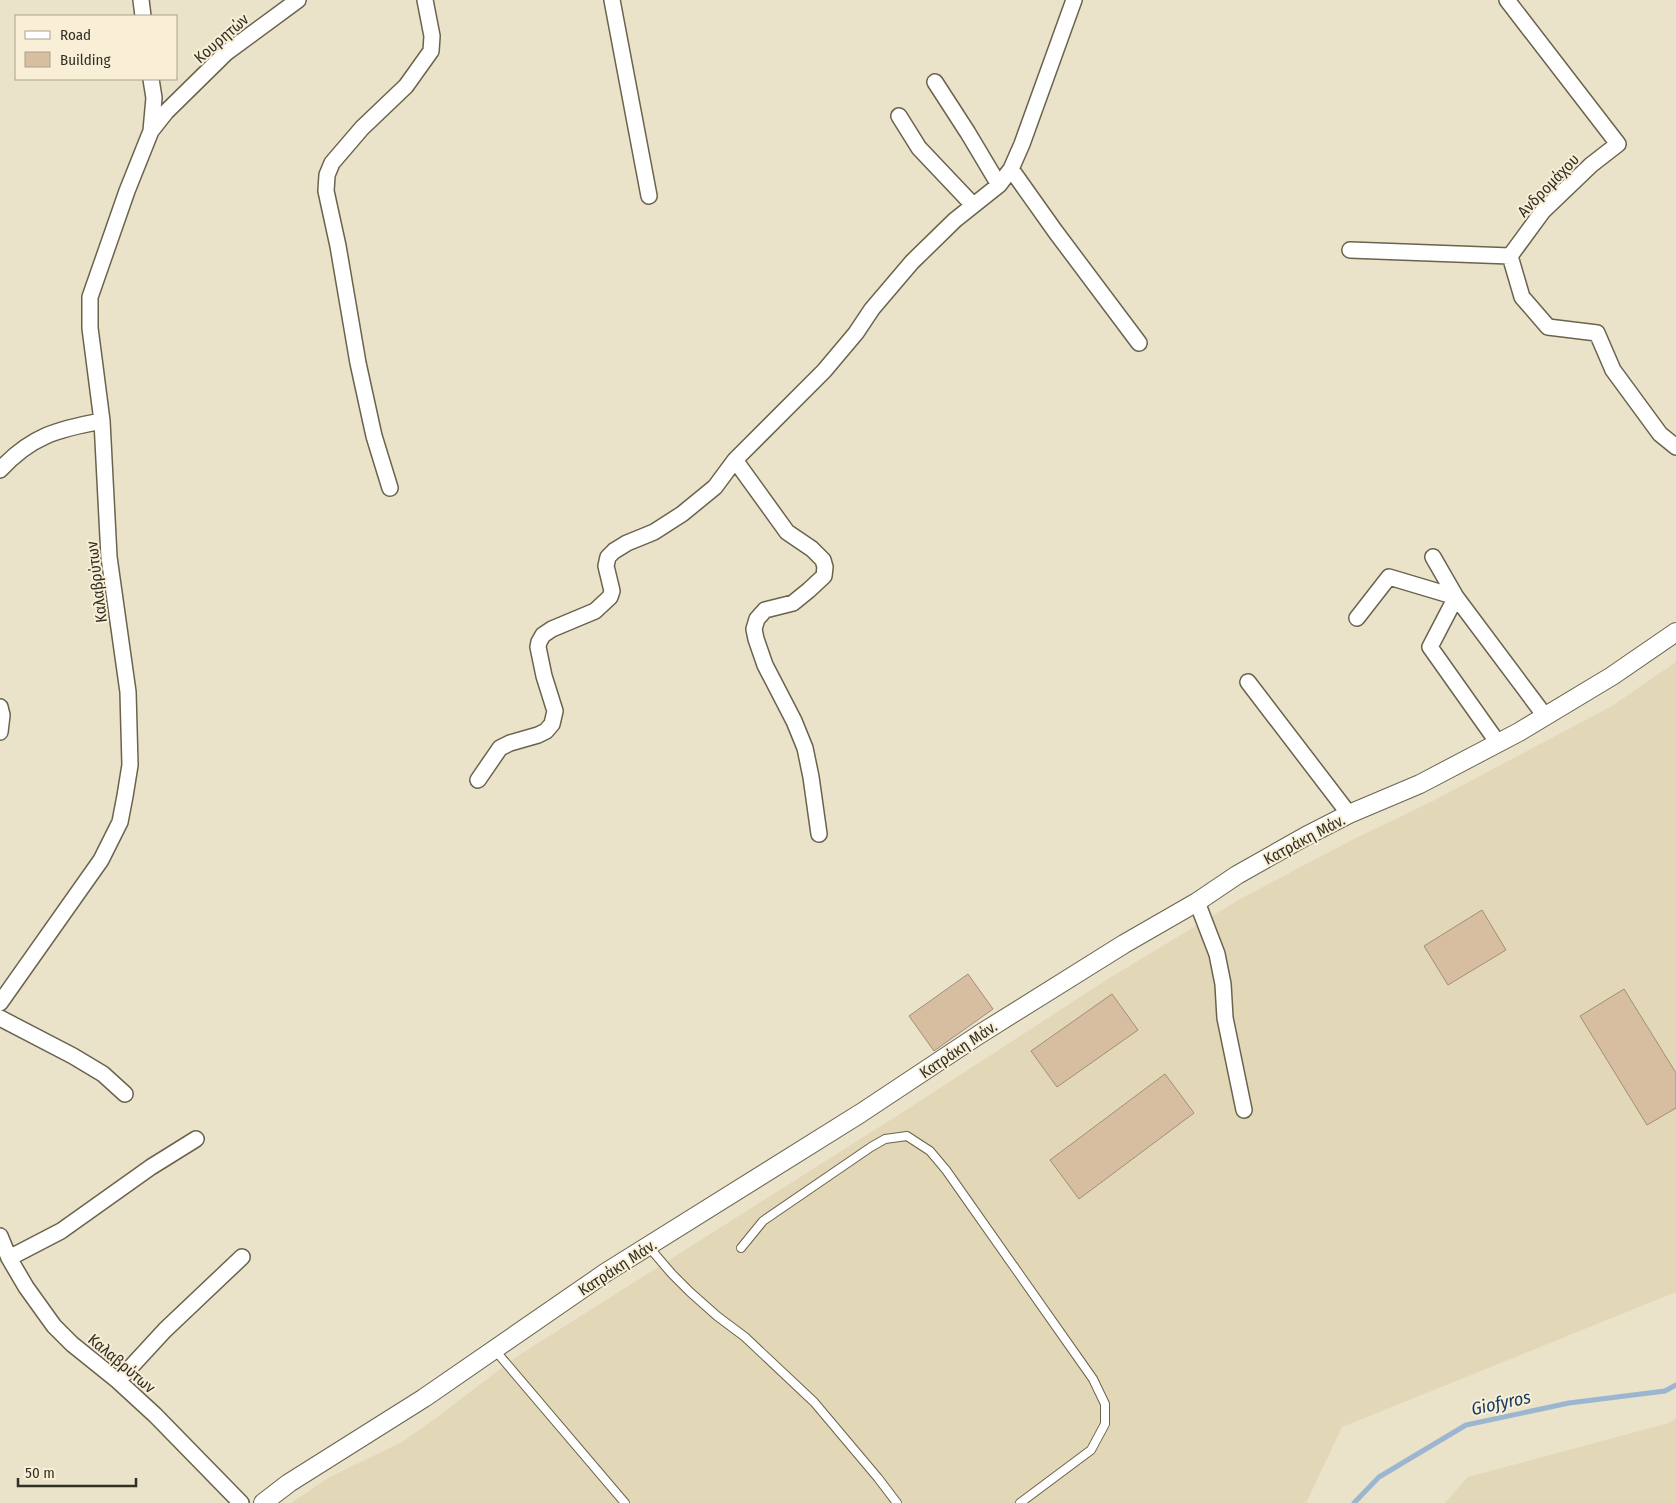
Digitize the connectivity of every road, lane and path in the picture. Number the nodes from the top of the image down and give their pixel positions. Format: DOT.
graph roads {
  1 [pos="141,0"];
  2 [pos="298,0"];
  3 [pos="425,0"];
  4 [pos="612,0"];
  5 [pos="1074,0"];
  6 [pos="1507,0"];
  7 [pos="143,15"];
  8 [pos="151,80"];
  9 [pos="935,82"];
  10 [pos="900,116"];
  11 [pos="151,131"];
  12 [pos="1011,169"];
  13 [pos="999,185"];
  14 [pos="649,196"];
  15 [pos="973,205"];
  16 [pos="1350,250"];
  17 [pos="1510,256"];
  18 [pos="1139,343"];
  19 [pos="102,422"];
  20 [pos="1676,447"];
  21 [pos="735,460"];
  22 [pos="0,470"];
  23 [pos="390,488"];
  24 [pos="1433,557"];
  25 [pos="1456,597"];
  26 [pos="1357,618"];
  27 [pos="1676,632"];
  28 [pos="1248,682"];
  29 [pos="0,708"];
  30 [pos="1545,716"];
  31 [pos="0,732"];
  32 [pos="1498,743"];
  33 [pos="478,780"];
  34 [pos="1349,814"];
  35 [pos="819,834"];
  36 [pos="1197,902"];
  37 [pos="0,1003"];
  38 [pos="0,1018"];
  39 [pos="125,1094"];
  40 [pos="1244,1110"];
  41 [pos="196,1139"];
  42 [pos="0,1236"];
  43 [pos="648,1246"];
  44 [pos="741,1248"];
  45 [pos="242,1257"];
  46 [pos="9,1258"];
  47 [pos="494,1349"];
  48 [pos="118,1381"];
  49 [pos="241,1503"];
  50 [pos="263,1503"];
  51 [pos="625,1503"];
  52 [pos="897,1503"];
  53 [pos="1020,1503"];
  1 -- 7 [label="street"];
  2 -- 11 [label="street, Κουρητών"];
  3 -- 23 [label="street"];
  4 -- 14 [label="street"];
  5 -- 12 [label="street"];
  6 -- 17 [label="street, Ανδρομάχου"];
  8 -- 11 [label="street"];
  9 -- 13 [label="street"];
  10 -- 15 [label="street"];
  11 -- 19 [label="street, Καλαβρύτων"];
  12 -- 13 [label="street"];
  12 -- 18 [label="street"];
  13 -- 15 [label="street"];
  15 -- 21 [label="street"];
  16 -- 17 [label="street"];
  17 -- 20 [label="street"];
  19 -- 22 [label="street"];
  19 -- 37 [label="street, Καλαβρύτων"];
  21 -- 33 [label="street"];
  21 -- 35 [label="street"];
  24 -- 25 [label="street"];
  25 -- 26 [label="street"];
  25 -- 30 [label="street"];
  25 -- 32 [label="street"];
  27 -- 30 [label="street, Κατράκη Μάν."];
  28 -- 34 [label="street"];
  29 -- 31 [label="street"];
  30 -- 32 [label="street, Κατράκη Μάν."];
  32 -- 34 [label="street, Κατράκη Μάν."];
  34 -- 36 [label="street, Κατράκη Μάν."];
  36 -- 40 [label="street"];
  36 -- 43 [label="street, Κατράκη Μάν."];
  38 -- 39 [label="street"];
  41 -- 46 [label="street"];
  42 -- 46 [label="street, Καλαβρύτων"];
  43 -- 47 [label="street, Κατράκη Μάν."];
  43 -- 52 [label="lane"];
  44 -- 53 [label="lane"];
  45 -- 48 [label="street"];
  46 -- 48 [label="street, Καλαβρύτων"];
  47 -- 50 [label="street, Κατράκη Μάν."];
  47 -- 51 [label="lane"];
  48 -- 49 [label="street, Καλαβρύτων"];
}
